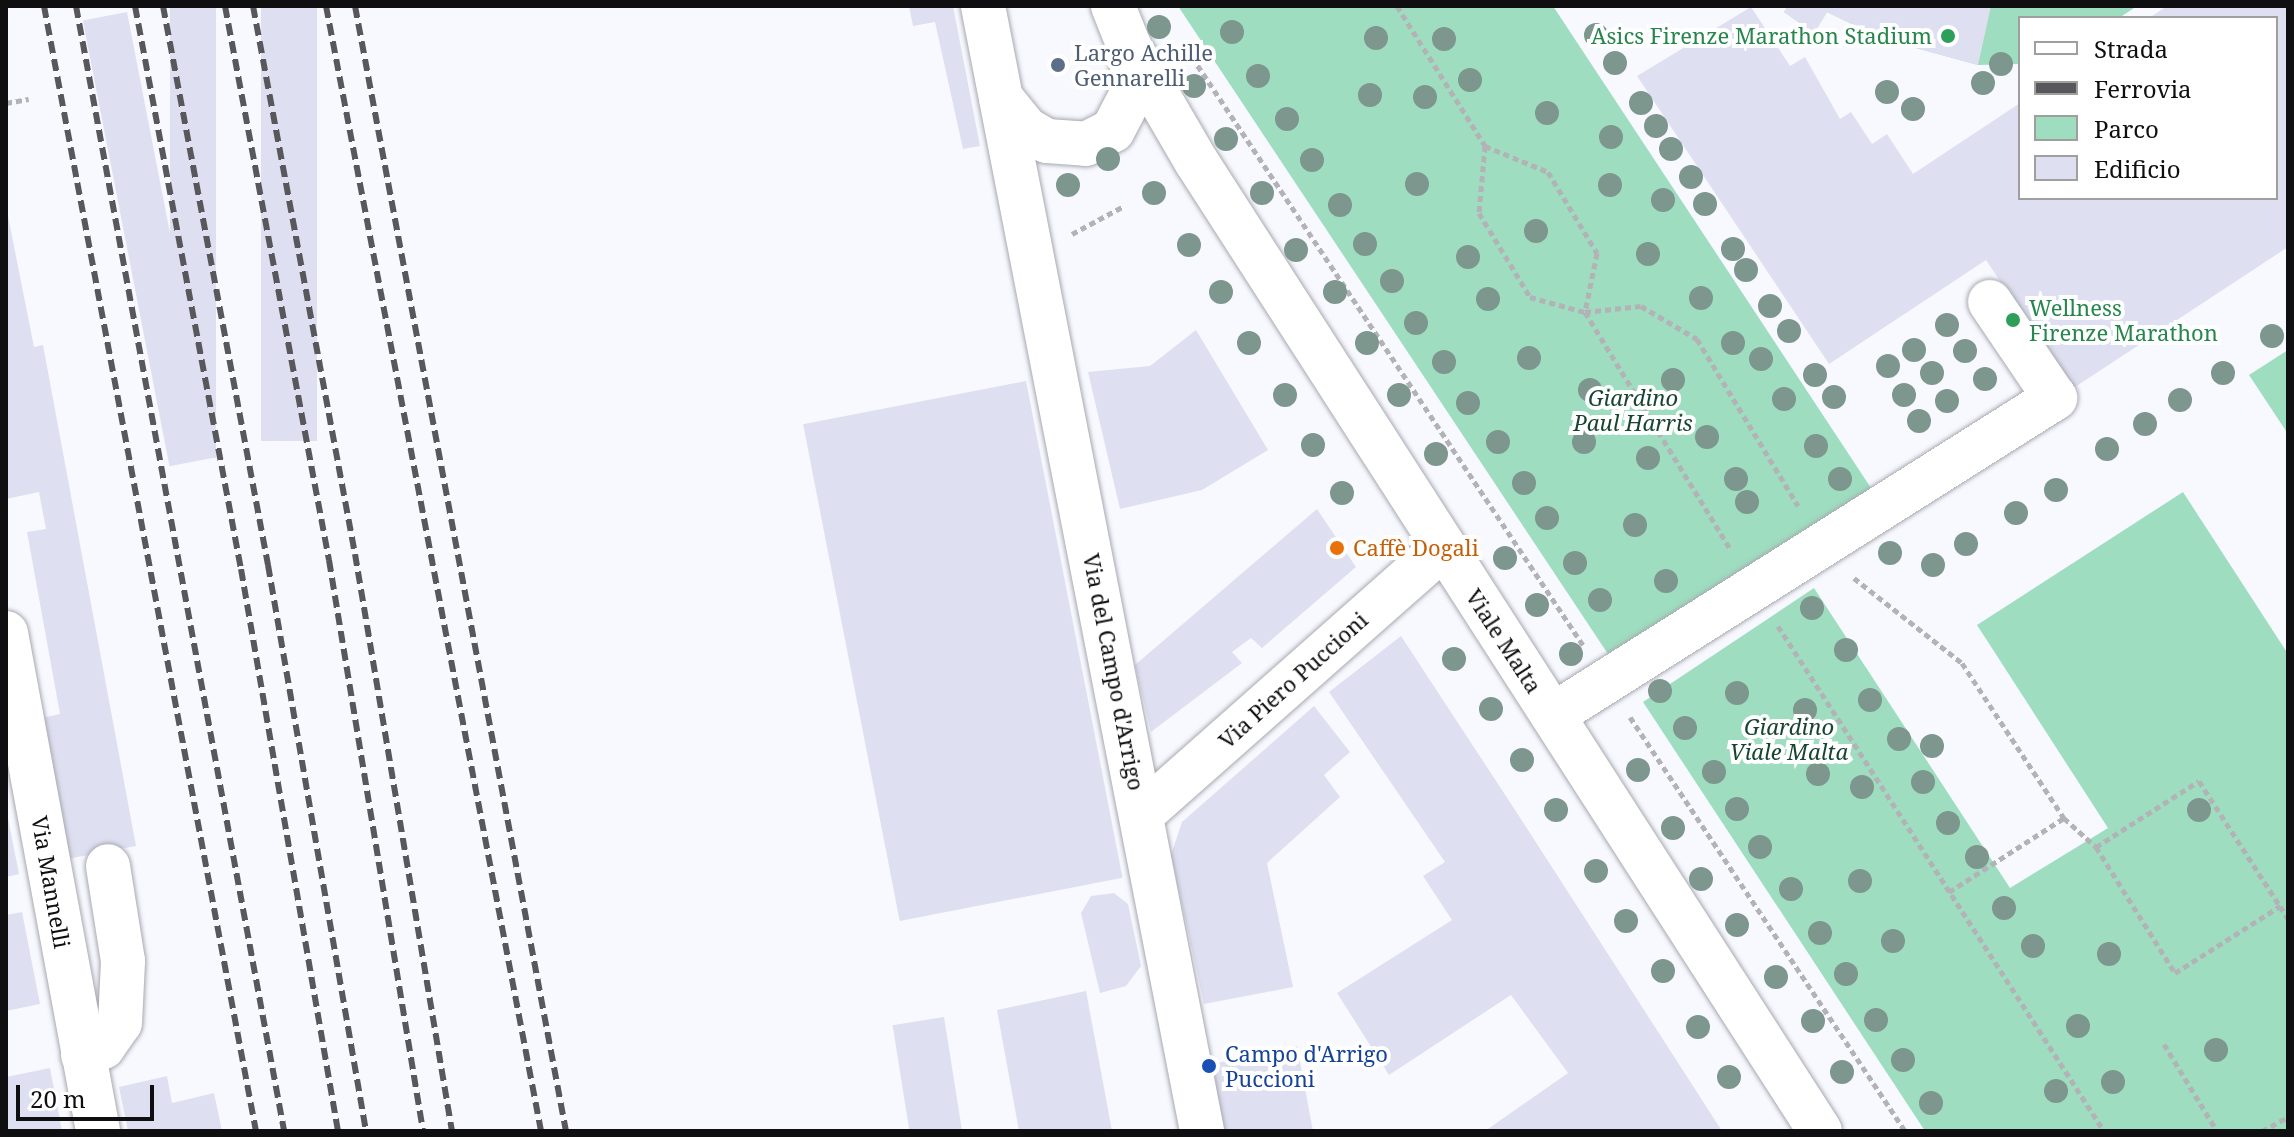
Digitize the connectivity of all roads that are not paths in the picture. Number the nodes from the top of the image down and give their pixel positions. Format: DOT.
graph roads {
  1 [pos="983,6"];
  2 [pos="1113,6"];
  3 [pos="1129,46"];
  4 [pos="1001,98"];
  5 [pos="1095,140"];
  6 [pos="1189,150"];
  7 [pos="1042,225"];
  8 [pos="1990,302"];
  9 [pos="1444,547"];
  10 [pos="6,633"];
  11 [pos="1553,715"];
  12 [pos="1142,814"];
  13 [pos="108,866"];
  14 [pos="83,1055"];
  15 [pos="98,1131"];
  16 [pos="1202,1131"];
  17 [pos="1820,1131"];
  1 -- 4 [label="street"];
  2 -- 3 [label="street"];
  3 -- 5 [label="street"];
  3 -- 6 [label="street, Viale Malta"];
  4 -- 5 [label="street"];
  4 -- 7 [label="street, Via del Campo d'Arrigo"];
  5 -- 6 [label="street, Viale Malta"];
  5 -- 7 [label="street"];
  6 -- 9 [label="street, Viale Malta"];
  7 -- 12 [label="street, Via del Campo d'Arrigo"];
  8 -- 11 [label="street"];
  9 -- 11 [label="street, Viale Malta"];
  9 -- 12 [label="street, Via Piero Puccioni"];
  10 -- 14 [label="street, Via Mannelli"];
  11 -- 17 [label="street, Viale Malta"];
  12 -- 16 [label="street, Via del Campo d'Arrigo"];
  13 -- 14 [label="street"];
  14 -- 15 [label="street, Via Mannelli"];
}
